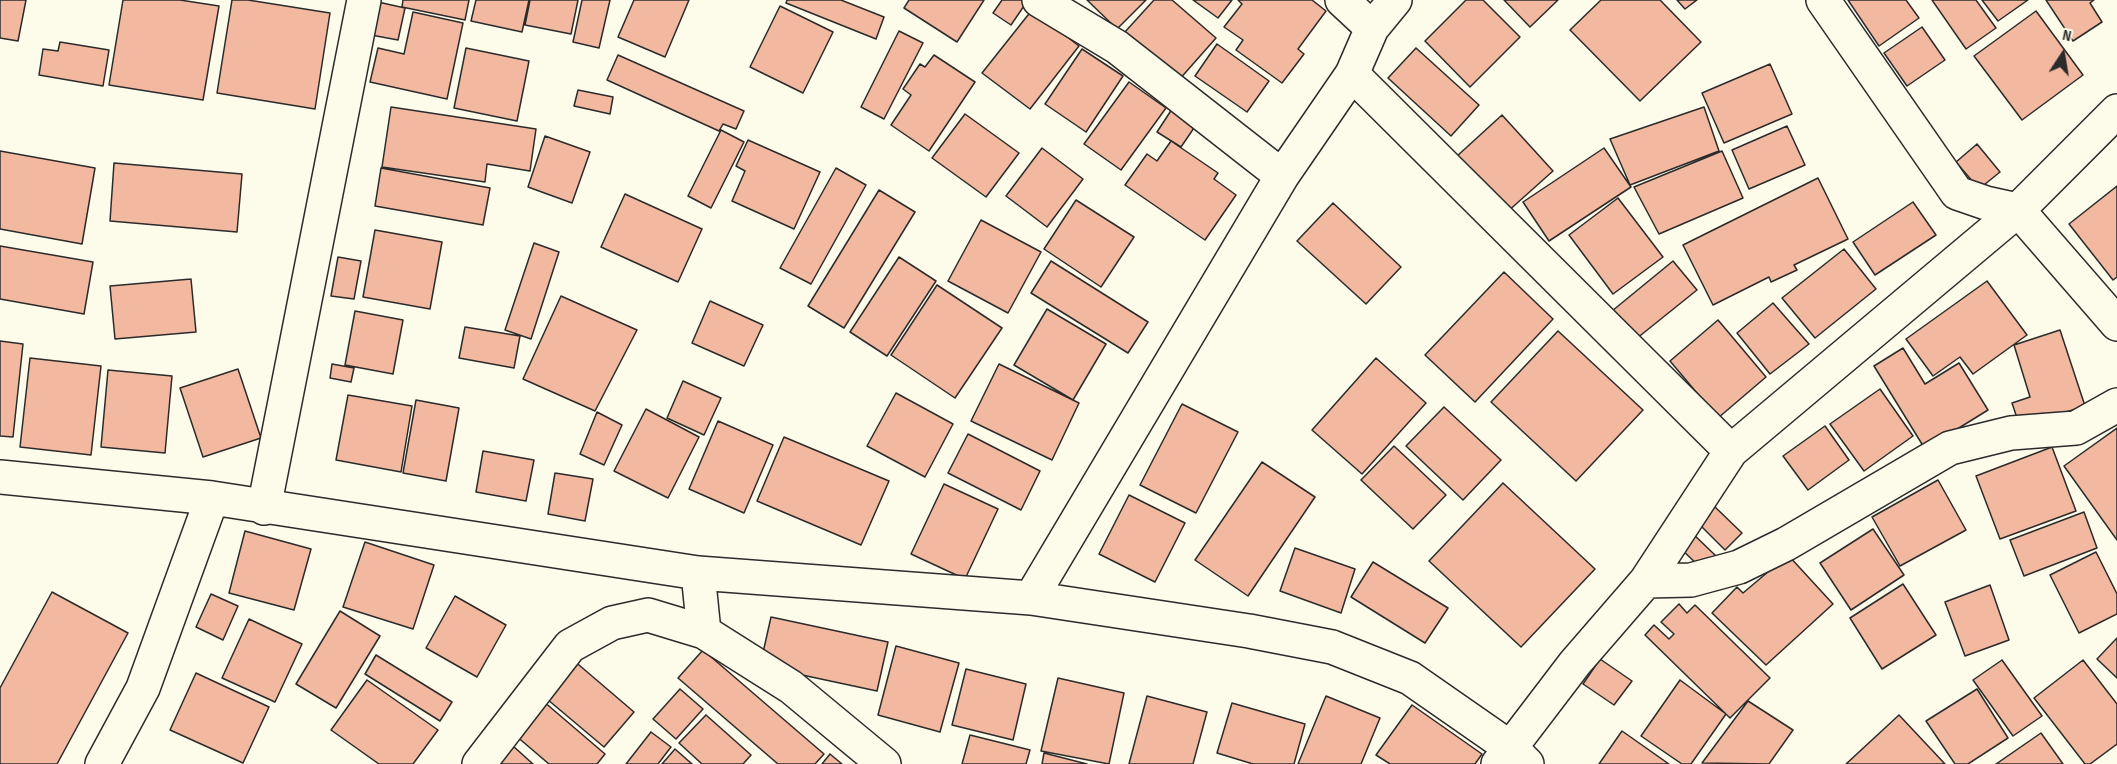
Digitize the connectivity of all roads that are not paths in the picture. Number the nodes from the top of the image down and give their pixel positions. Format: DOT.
graph roads {
  1 [pos="364,0"];
  2 [pos="1039,0"];
  3 [pos="1342,0"];
  4 [pos="1395,0"];
  5 [pos="1824,0"];
  6 [pos="1372,28"];
  7 [pos="1352,74"];
  8 [pos="2117,111"];
  9 [pos="1281,176"];
  10 [pos="2018,210"];
  11 [pos="2117,324"];
  12 [pos="2117,405"];
  13 [pos="1731,450"];
  14 [pos="0,477"];
  15 [pos="212,498"];
  16 [pos="264,508"];
  17 [pos="698,573"];
  18 [pos="1646,581"];
  19 [pos="1031,598"];
  20 [pos="704,632"];
  21 [pos="1512,759"];
  22 [pos="102,764"];
  23 [pos="479,764"];
  24 [pos="884,764"];
  1 -- 16 [label="street"];
  2 -- 9 [label="street"];
  3 -- 6 [label="street"];
  4 -- 6 [label="street"];
  5 -- 10 [label="street"];
  6 -- 7 [label="street"];
  7 -- 9 [label="street"];
  7 -- 13 [label="street"];
  8 -- 10 [label="street"];
  9 -- 19 [label="street"];
  10 -- 11 [label="street"];
  10 -- 13 [label="street"];
  12 -- 18 [label="street"];
  13 -- 18 [label="street"];
  14 -- 15 [label="street"];
  15 -- 16 [label="street"];
  15 -- 22 [label="street"];
  16 -- 17 [label="street"];
  17 -- 19 [label="street"];
  17 -- 20 [label="street"];
  18 -- 21 [label="street"];
  19 -- 21 [label="street"];
  20 -- 23 [label="street"];
  20 -- 24 [label="street"];
}
